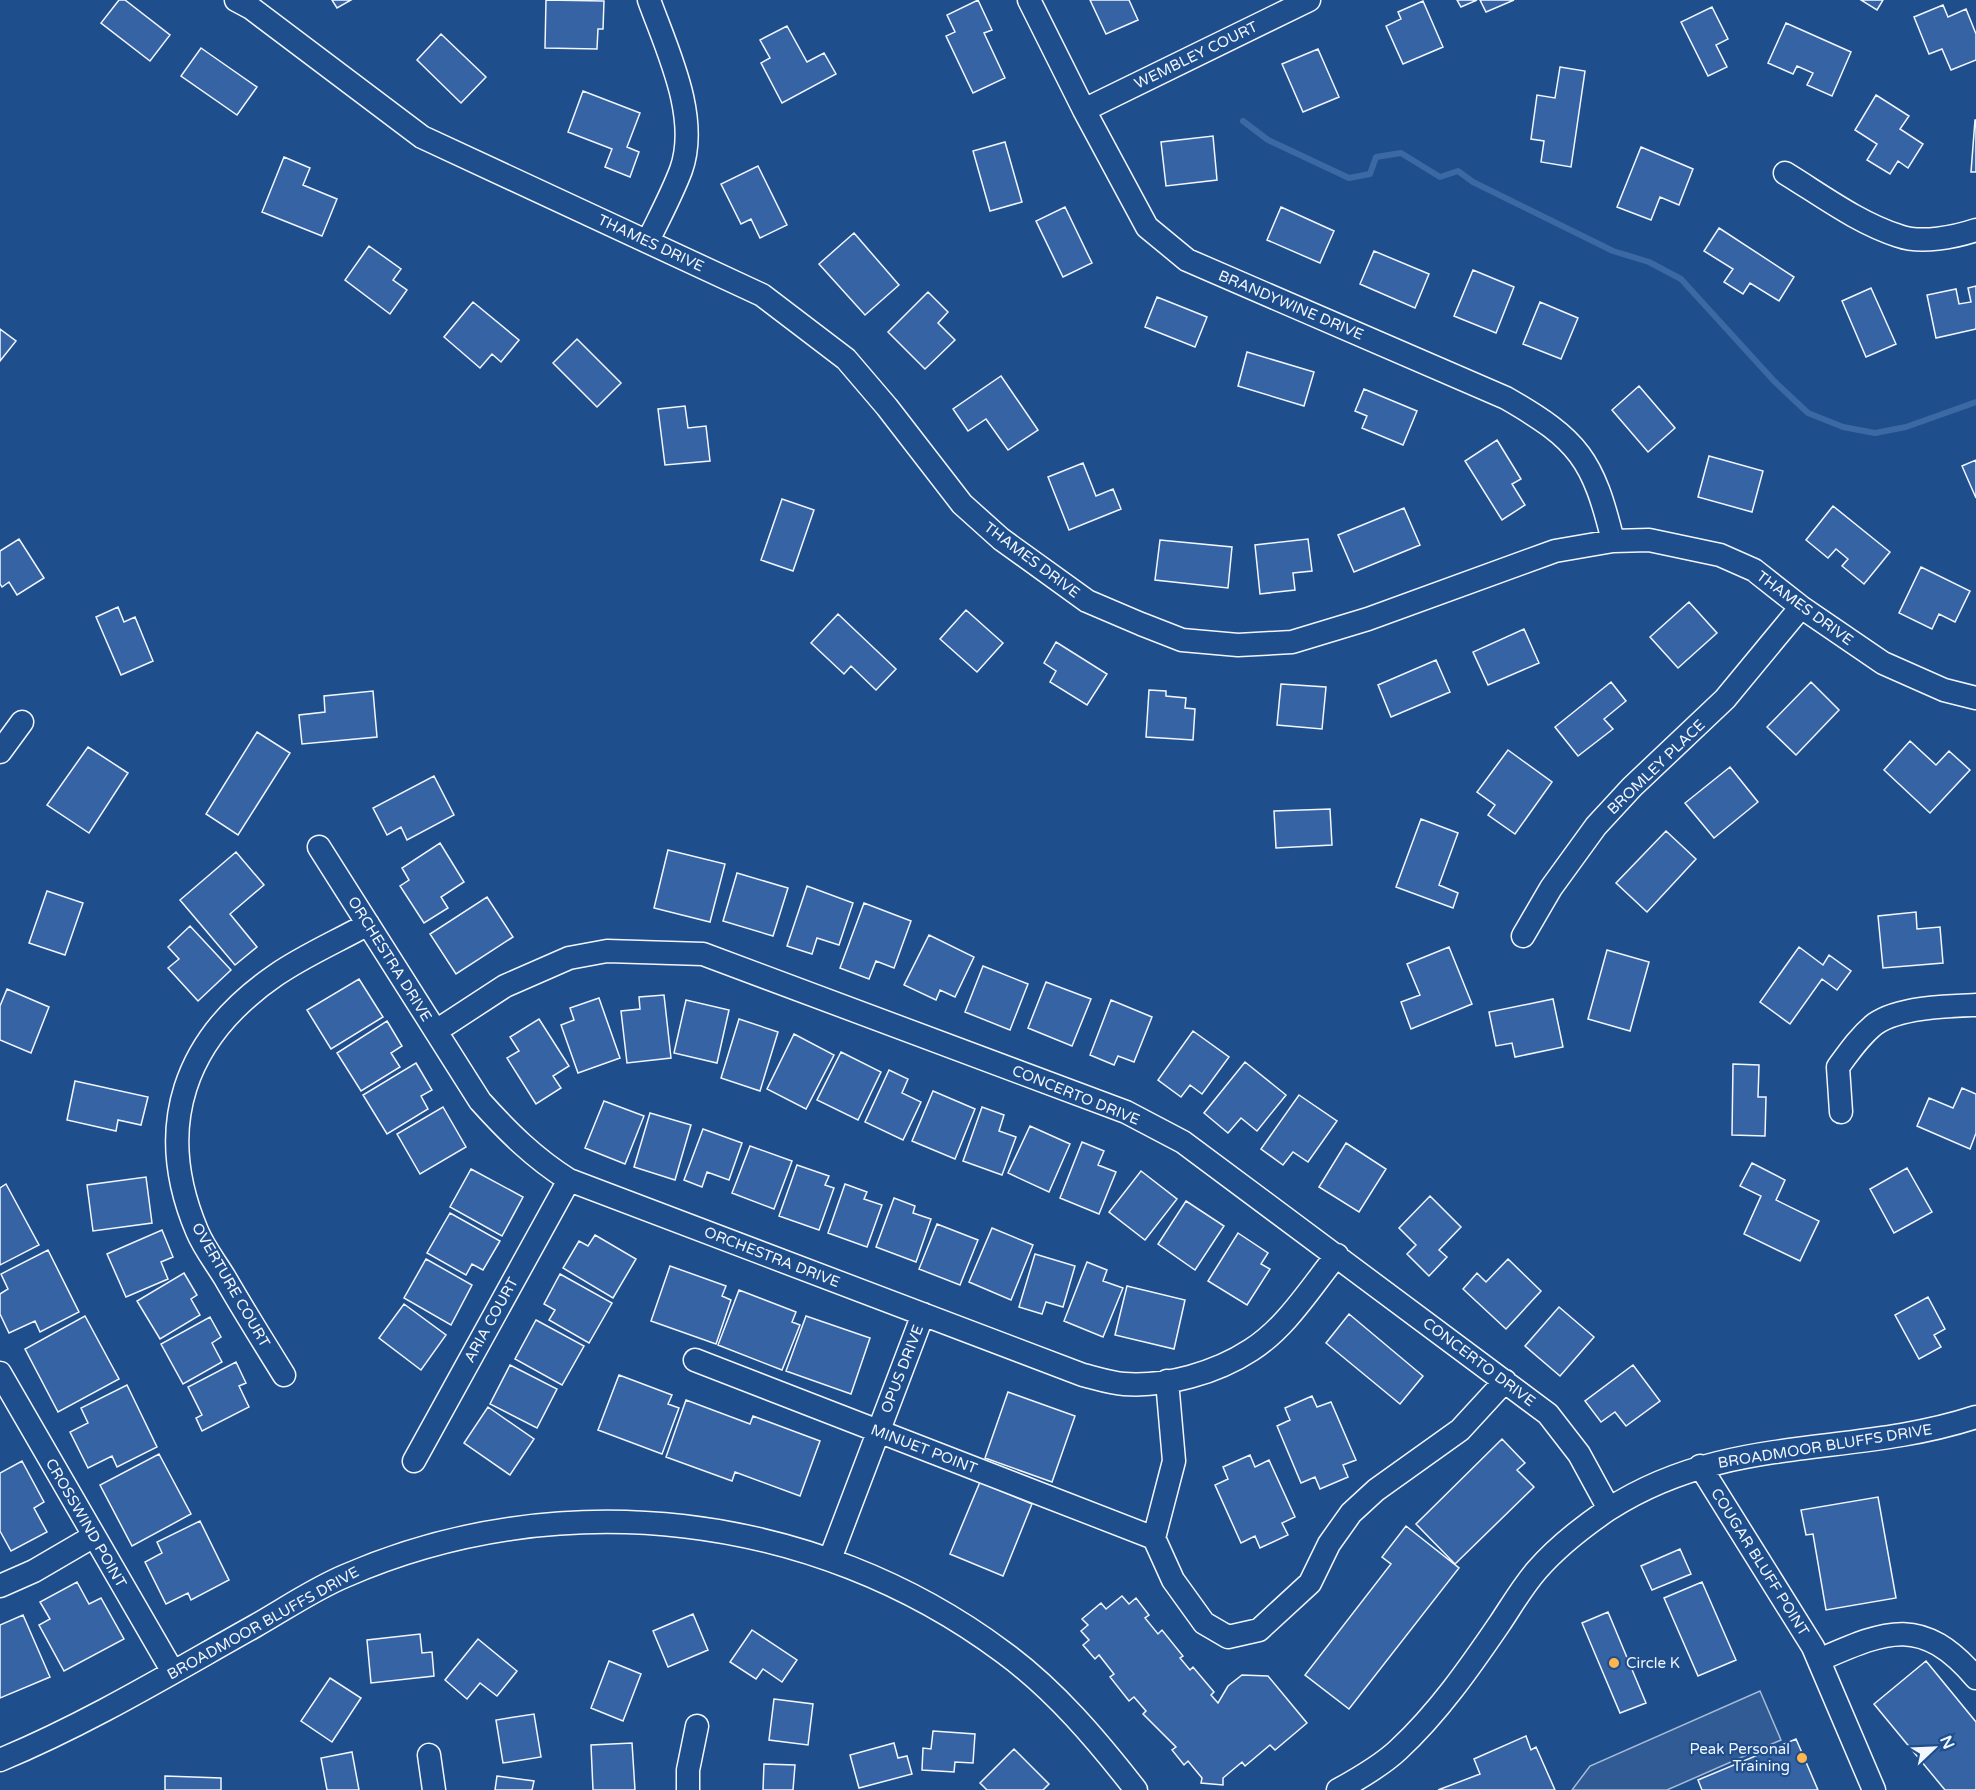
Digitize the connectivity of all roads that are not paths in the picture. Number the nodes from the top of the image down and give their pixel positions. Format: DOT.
graph roads {
  1 [pos="236,0"];
  2 [pos="649,0"];
  3 [pos="1029,0"];
  4 [pos="1309,0"];
  5 [pos="1083,110"];
  6 [pos="1785,173"];
  7 [pos="1976,230"];
  8 [pos="648,241"];
  9 [pos="1613,541"];
  10 [pos="1801,607"];
  11 [pos="1976,698"];
  12 [pos="22,722"];
  13 [pos="0,752"];
  14 [pos="319,847"];
  15 [pos="368,924"];
  16 [pos="1523,936"];
  17 [pos="1976,1005"];
  18 [pos="436,1030"];
  19 [pos="1841,1112"];
  20 [pos="569,1180"];
  21 [pos="1337,1255"];
  22 [pos="923,1314"];
  23 [pos="695,1360"];
  24 [pos="0,1373"];
  25 [pos="284,1375"];
  26 [pos="1167,1381"];
  27 [pos="1505,1381"];
  28 [pos="1976,1417"];
  29 [pos="878,1431"];
  30 [pos="414,1461"];
  31 [pos="1700,1466"];
  32 [pos="1609,1509"];
  33 [pos="94,1536"];
  34 [pos="1154,1538"];
  35 [pos="830,1559"];
  36 [pos="0,1586"];
  37 [pos="1819,1660"];
  38 [pos="173,1672"];
  39 [pos="1976,1678"];
  40 [pos="697,1726"];
  41 [pos="429,1755"];
  42 [pos="0,1760"];
  43 [pos="434,1790"];
  44 [pos="688,1790"];
  45 [pos="1136,1790"];
  46 [pos="1338,1790"];
  47 [pos="1874,1790"];
  1 -- 8 [label="street, THAMES DRIVE"];
  2 -- 8 [label="street"];
  3 -- 5 [label="street, BRANDYWINE DRIVE"];
  4 -- 5 [label="street, WEMBLEY COURT"];
  5 -- 9 [label="street, BRANDYWINE DRIVE"];
  6 -- 7 [label="street"];
  8 -- 9 [label="street, THAMES DRIVE"];
  9 -- 10 [label="street, THAMES DRIVE"];
  10 -- 11 [label="street, THAMES DRIVE"];
  10 -- 16 [label="street, BROMLEY PLACE"];
  12 -- 13 [label="street"];
  14 -- 15 [label="street, ORCHESTRA DRIVE"];
  15 -- 18 [label="street, ORCHESTRA DRIVE"];
  15 -- 25 [label="street, OVERTURE COURT"];
  17 -- 19 [label="street"];
  18 -- 20 [label="street, ORCHESTRA DRIVE"];
  18 -- 21 [label="street, CONCERTO DRIVE"];
  20 -- 22 [label="street, ORCHESTRA DRIVE"];
  20 -- 30 [label="street, ARIA COURT"];
  21 -- 26 [label="street, ORCHESTRA DRIVE"];
  21 -- 27 [label="street, CONCERTO DRIVE"];
  22 -- 26 [label="street, ORCHESTRA DRIVE"];
  22 -- 29 [label="street, OPUS DRIVE"];
  23 -- 29 [label="street, MINUET POINT"];
  24 -- 33 [label="street, CROSSWIND POINT"];
  26 -- 34 [label="street"];
  27 -- 32 [label="street, CONCERTO DRIVE"];
  27 -- 34 [label="street"];
  28 -- 31 [label="street, BROADMOOR BLUFFS DRIVE"];
  29 -- 34 [label="street, MINUET POINT"];
  29 -- 35 [label="street, OPUS DRIVE"];
  31 -- 32 [label="street, BROADMOOR BLUFFS DRIVE"];
  31 -- 37 [label="street, COUGAR BLUFF POINT"];
  32 -- 46 [label="street, BROADMOOR BLUFFS DRIVE"];
  33 -- 36 [label="street"];
  33 -- 38 [label="street, CROSSWIND POINT"];
  35 -- 38 [label="street, BROADMOOR BLUFFS DRIVE"];
  35 -- 45 [label="street, BROADMOOR BLUFFS DRIVE"];
  37 -- 39 [label="street"];
  37 -- 47 [label="street, COUGAR BLUFF POINT"];
  38 -- 42 [label="street, BROADMOOR BLUFFS DRIVE"];
  40 -- 44 [label="street"];
  41 -- 43 [label="street"];
}
